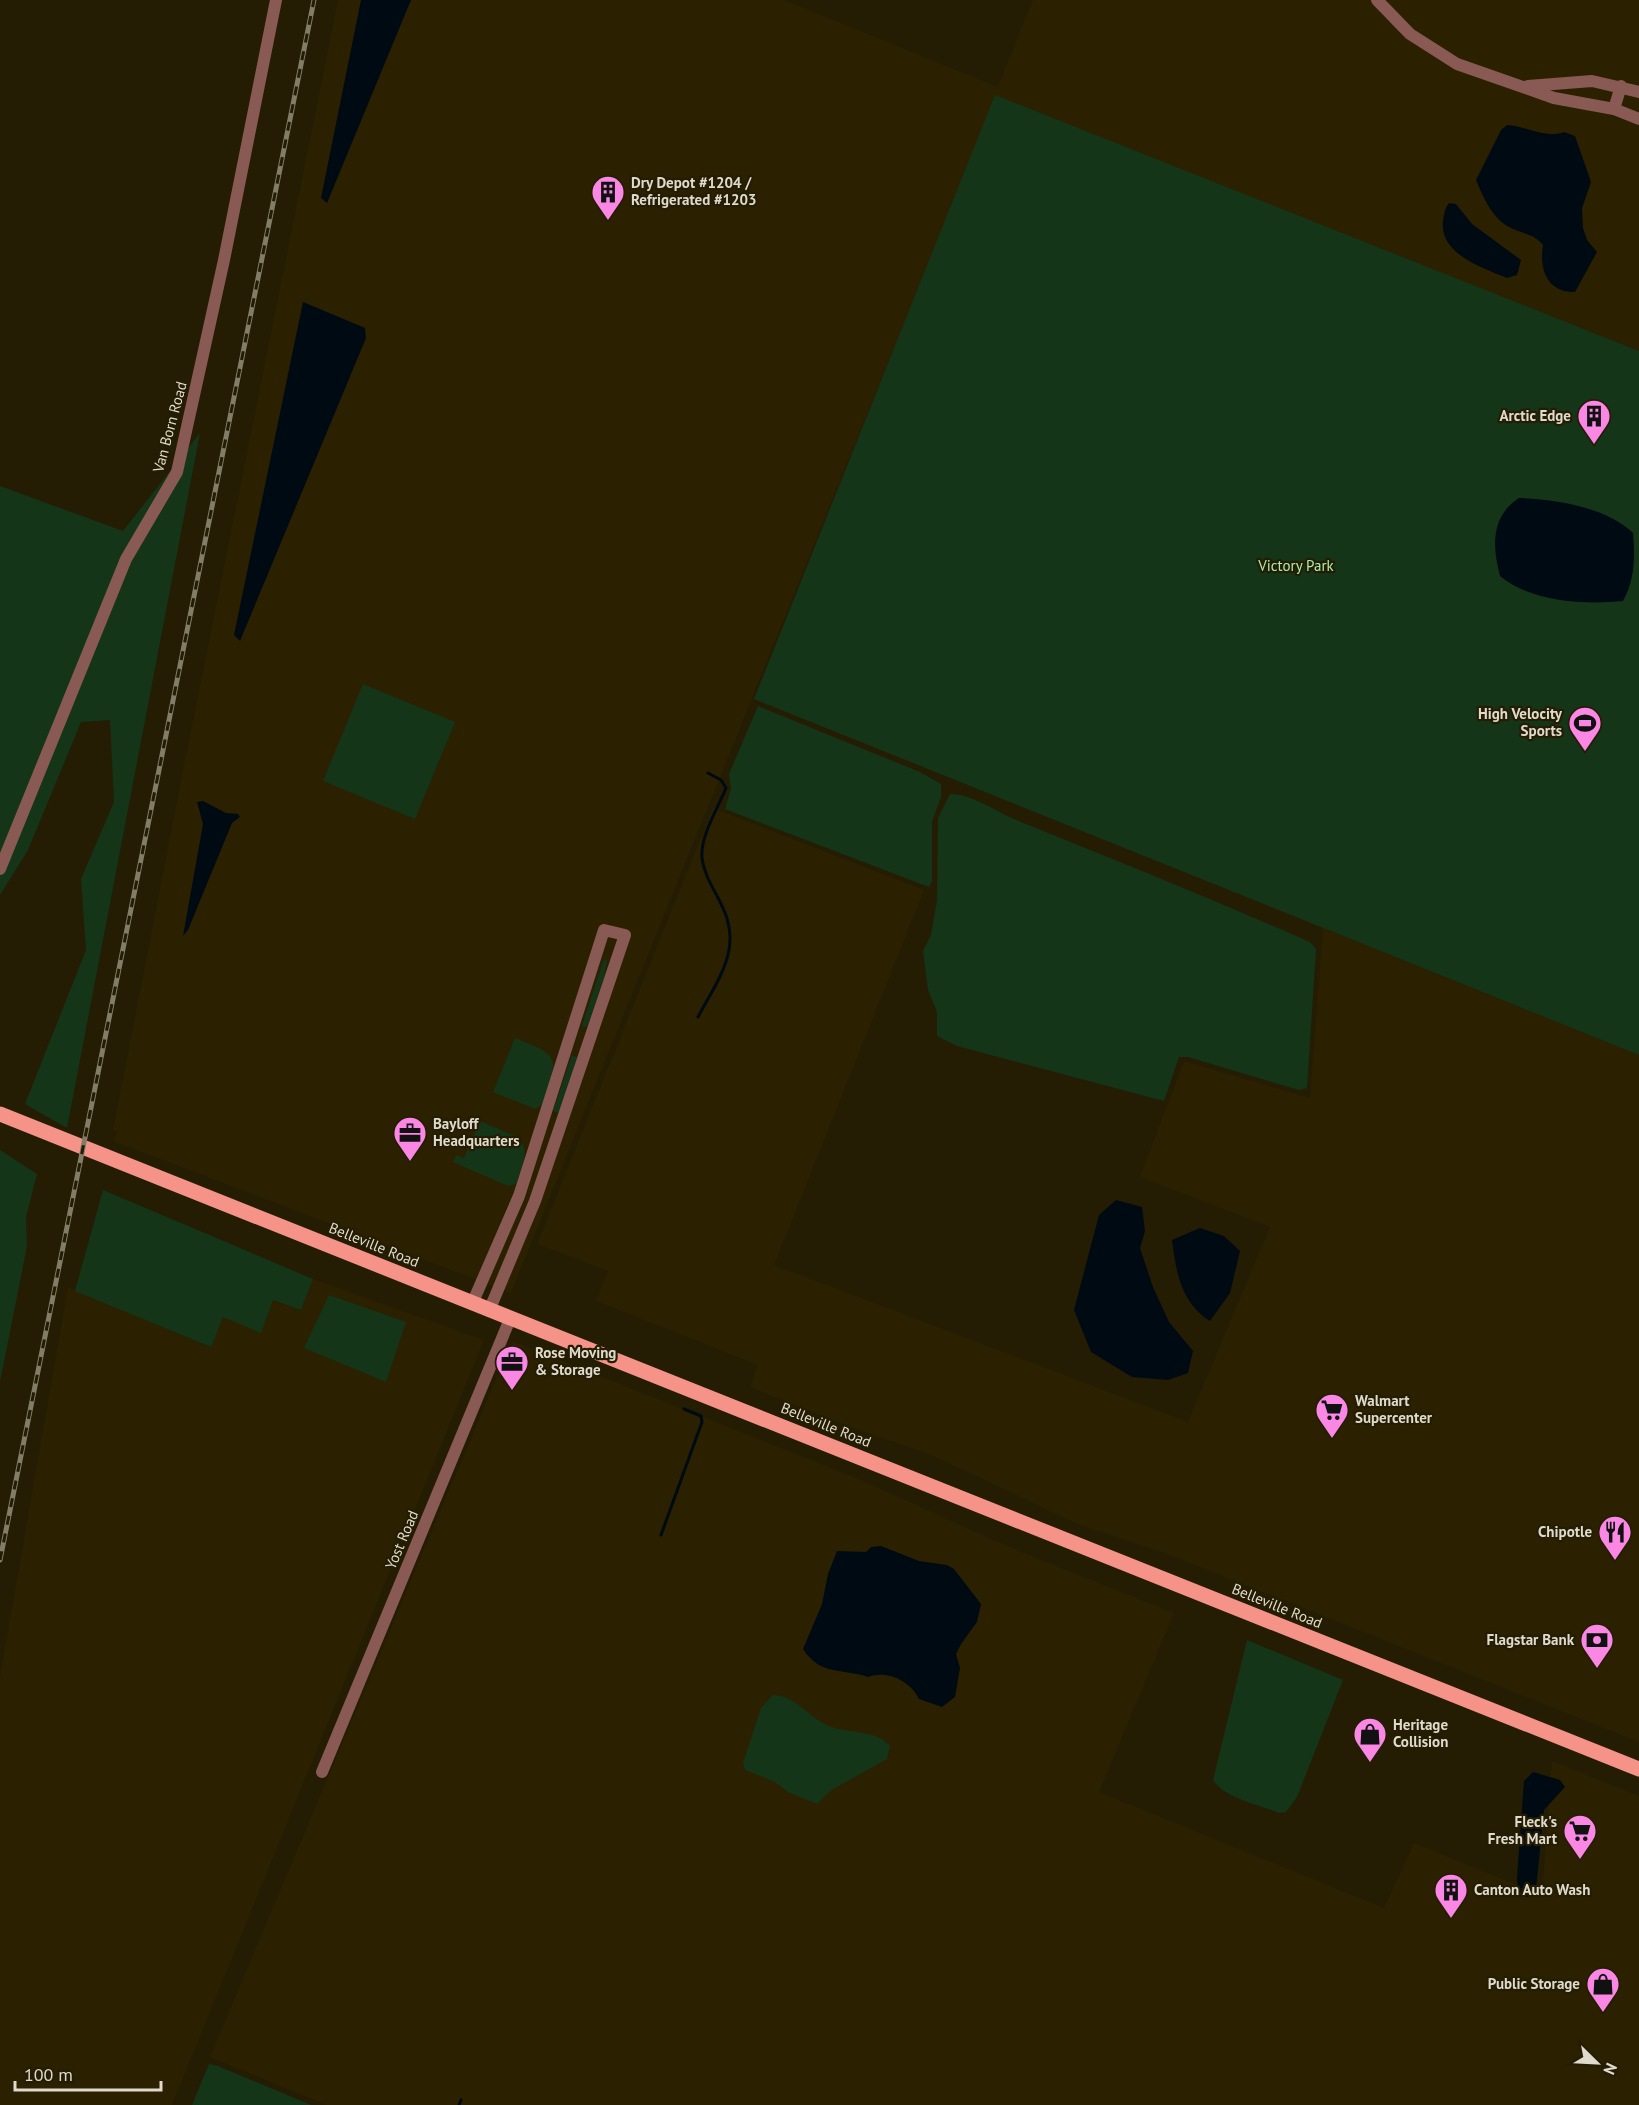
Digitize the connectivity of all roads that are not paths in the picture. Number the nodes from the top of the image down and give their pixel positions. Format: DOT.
graph roads {
  1 [pos="276,0"];
  2 [pos="1377,0"];
  3 [pos="1621,86"];
  4 [pos="1524,87"];
  5 [pos="1639,92"];
  6 [pos="1614,109"];
  7 [pos="1639,119"];
  8 [pos="0,869"];
  9 [pos="568,1043"];
  10 [pos="587,1049"];
  11 [pos="0,1114"];
  12 [pos="540,1130"];
  13 [pos="557,1136"];
  14 [pos="519,1196"];
  15 [pos="535,1201"];
  16 [pos="472,1304"];
  17 [pos="489,1311"];
  18 [pos="510,1319"];
  19 [pos="1639,1769"];
  20 [pos="322,1772"];
  1 -- 8 [label="street, Van Born Road"];
  2 -- 4 [label="street"];
  3 -- 4 [label="street"];
  3 -- 5 [label="street"];
  3 -- 6 [label="street"];
  4 -- 6 [label="street"];
  6 -- 7 [label="street"];
  9 -- 10 [label="street"];
  9 -- 10 [label="street"];
  9 -- 12 [label="street"];
  10 -- 13 [label="street"];
  11 -- 16 [label="main road, Belleville Road"];
  12 -- 13 [label="street"];
  12 -- 14 [label="street"];
  13 -- 15 [label="street"];
  14 -- 15 [label="street"];
  14 -- 16 [label="street"];
  15 -- 17 [label="street"];
  16 -- 17 [label="main road, Belleville Road"];
  17 -- 18 [label="main road, Belleville Road"];
  18 -- 19 [label="main road, Belleville Road"];
  18 -- 20 [label="street, Yost Road"];
}
